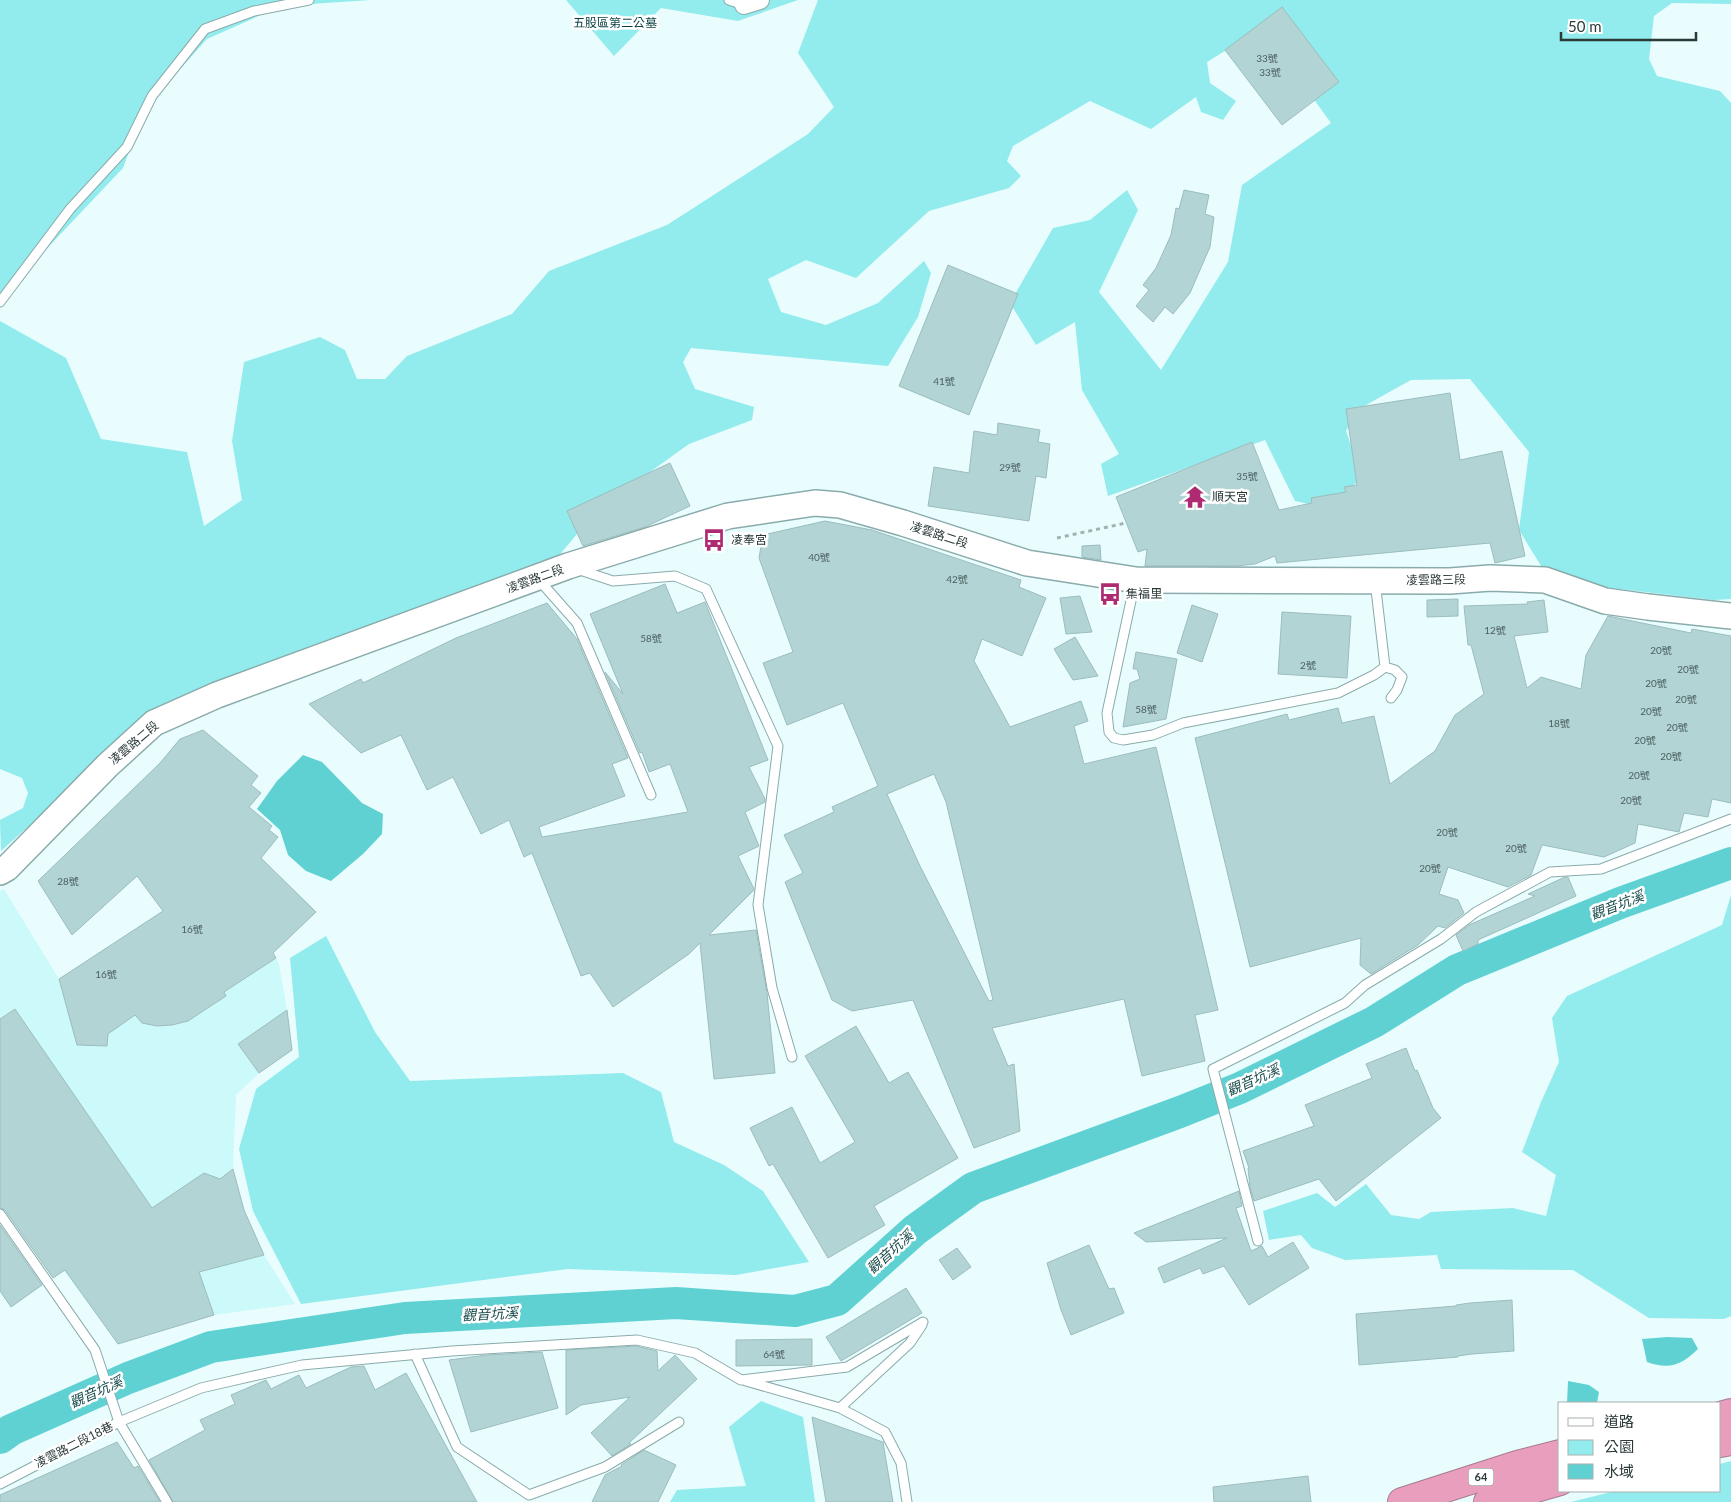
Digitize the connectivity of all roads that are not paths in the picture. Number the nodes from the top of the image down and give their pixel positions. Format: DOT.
graph roads {
  1 [pos="309,0"];
  2 [pos="0,302"];
  3 [pos="568,566"];
  4 [pos="537,578"];
  5 [pos="1136,580"];
  6 [pos="1375,581"];
  7 [pos="1731,616"];
  8 [pos="1385,667"];
  9 [pos="1390,698"];
  10 [pos="651,795"];
  11 [pos="1731,819"];
  12 [pos="0,872"];
  13 [pos="792,1057"];
  14 [pos="0,1214"];
  15 [pos="1258,1241"];
  16 [pos="415,1354"];
  17 [pos="741,1380"];
  18 [pos="840,1408"];
  19 [pos="119,1422"];
  20 [pos="679,1422"];
  21 [pos="1558,1455"];
  22 [pos="1558,1482"];
  23 [pos="0,1484"];
  24 [pos="167,1502"];
  25 [pos="907,1502"];
  26 [pos="1402,1502"];
  27 [pos="1488,1502"];
  1 -- 2 [label="lane"];
  3 -- 4 [label="street, 凌雲路二段"];
  3 -- 5 [label="street, 凌雲路二段"];
  3 -- 13 [label="lane"];
  4 -- 10 [label="lane"];
  4 -- 12 [label="street, 凌雲路二段"];
  5 -- 6 [label="street, 凌雲路三段"];
  5 -- 8 [label="lane"];
  6 -- 7 [label="street, 凌雲路三段"];
  6 -- 8 [label="lane"];
  8 -- 9 [label="lane"];
  11 -- 15 [label="lane"];
  14 -- 19 [label="lane"];
  16 -- 17 [label="lane"];
  16 -- 19 [label="lane"];
  16 -- 20 [label="lane"];
  17 -- 18 [label="lane"];
  17 -- 18 [label="lane"];
  18 -- 25 [label="lane"];
  19 -- 23 [label="lane, 凌雲路二段18巷"];
  19 -- 24 [label="lane, 凌雲路二段18巷"];
  21 -- 26 [label="highway, 64"];
  22 -- 27 [label="highway, 64"];
}
